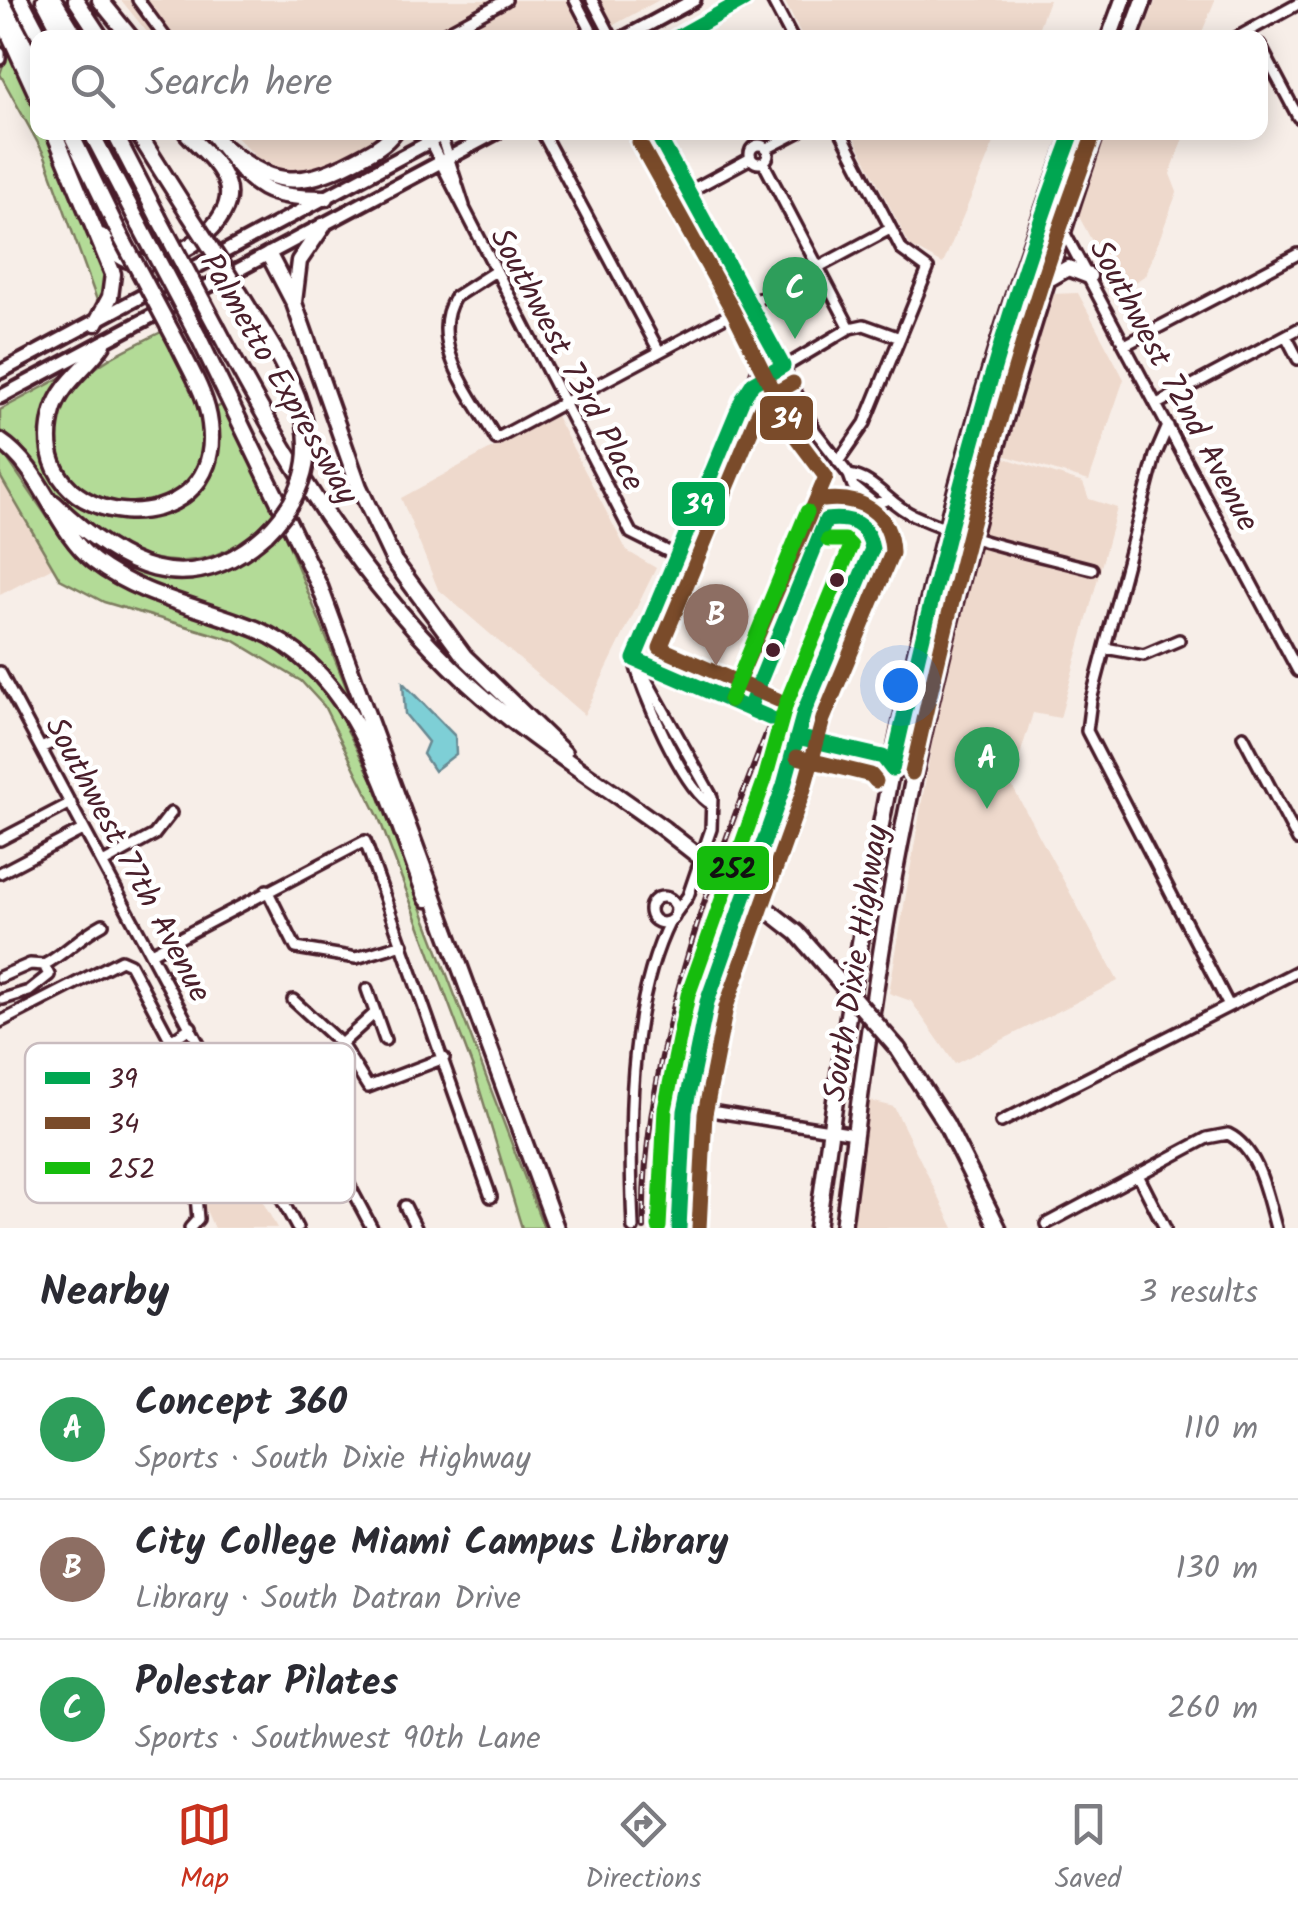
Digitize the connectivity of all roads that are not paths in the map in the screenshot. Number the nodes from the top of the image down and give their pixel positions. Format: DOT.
graph roads {
  1 [pos="1,0"];
  2 [pos="21,0"];
  3 [pos="44,0"];
  4 [pos="54,0"];
  5 [pos="76,0"];
  6 [pos="100,0"];
  7 [pos="138,0"];
  8 [pos="506,0"];
  9 [pos="575,0"];
  10 [pos="592,0"];
  11 [pos="694,0"];
  12 [pos="744,0"];
  13 [pos="772,0"];
  14 [pos="1123,0"];
  15 [pos="1144,0"];
  16 [pos="1298,4"];
  17 [pos="0,14"];
  18 [pos="37,30"];
  19 [pos="60,30"];
  20 [pos="72,30"];
  21 [pos="96,30"];
  22 [pos="124,30"];
  23 [pos="160,30"];
  24 [pos="451,30"];
  25 [pos="591,30"];
  26 [pos="608,30"];
  27 [pos="639,30"];
  28 [pos="699,30"];
  29 [pos="788,30"];
  30 [pos="1112,30"];
  31 [pos="1133,30"];
  32 [pos="1259,30"];
  33 [pos="30,55"];
  34 [pos="1268,60"];
  35 [pos="30,80"];
  36 [pos="1298,117"];
  37 [pos="58,140"];
  38 [pos="74,140"];
  39 [pos="95,140"];
  40 [pos="118,140"];
  41 [pos="142,140"];
  42 [pos="193,140"];
  43 [pos="216,140"];
  44 [pos="218,140"];
  45 [pos="387,140"];
  46 [pos="428,140"];
  47 [pos="438,140"];
  48 [pos="482,140"];
  49 [pos="546,140"];
  50 [pos="661,140"];
  51 [pos="783,140"];
  52 [pos="845,140"];
  53 [pos="1069,140"];
  54 [pos="1093,140"];
  55 [pos="766,149"];
  56 [pos="751,158"];
  57 [pos="444,161"];
  58 [pos="763,162"];
  59 [pos="1053,181"];
  60 [pos="690,190"];
  61 [pos="326,198"];
  62 [pos="1041,218"];
  63 [pos="323,226"];
  64 [pos="890,229"];
  65 [pos="1062,230"];
  66 [pos="101,236"];
  67 [pos="244,242"];
  68 [pos="269,254"];
  69 [pos="1298,254"];
  70 [pos="1054,259"];
  71 [pos="818,267"];
  72 [pos="494,272"];
  73 [pos="1089,276"];
  74 [pos="1047,280"];
  75 [pos="751,302"];
  76 [pos="294,303"];
  77 [pos="96,322"];
  78 [pos="850,328"];
  79 [pos="1298,329"];
  80 [pos="1286,336"];
  81 [pos="769,337"];
  82 [pos="900,338"];
  83 [pos="104,344"];
  84 [pos="1125,345"];
  85 [pos="659,351"];
  86 [pos="1298,359"];
  87 [pos="782,366"];
  88 [pos="0,372"];
  89 [pos="754,383"];
  90 [pos="0,398"];
  91 [pos="562,403"];
  92 [pos="1157,404"];
  93 [pos="1168,426"];
  94 [pos="0,441"];
  95 [pos="838,462"];
  96 [pos="43,492"];
  97 [pos="948,530"];
  98 [pos="972,538"];
  99 [pos="675,555"];
  100 [pos="1092,569"];
  101 [pos="1179,640"];
  102 [pos="1105,648"];
  103 [pos="1293,650"];
  104 [pos="634,658"];
  105 [pos="1298,671"];
  106 [pos="0,672"];
  107 [pos="672,675"];
  108 [pos="12,694"];
  109 [pos="0,700"];
  110 [pos="767,716"];
  111 [pos="1243,736"];
  112 [pos="798,737"];
  113 [pos="56,741"];
  114 [pos="42,748"];
  115 [pos="822,754"];
  116 [pos="572,760"];
  117 [pos="892,769"];
  118 [pos="915,774"];
  119 [pos="71,804"];
  120 [pos="171,813"];
  121 [pos="84,828"];
  122 [pos="0,840"];
  123 [pos="1298,840"];
  124 [pos="103,863"];
  125 [pos="0,873"];
  126 [pos="688,885"];
  127 [pos="267,890"];
  128 [pos="667,898"];
  129 [pos="673,917"];
  130 [pos="654,920"];
  131 [pos="104,924"];
  132 [pos="862,933"];
  133 [pos="661,940"];
  134 [pos="404,944"];
  135 [pos="151,953"];
  136 [pos="453,954"];
  137 [pos="44,965"];
  138 [pos="1297,973"];
  139 [pos="878,976"];
  140 [pos="0,977"];
  141 [pos="367,989"];
  142 [pos="1,998"];
  143 [pos="293,1000"];
  144 [pos="1228,1004"];
  145 [pos="375,1013"];
  146 [pos="0,1022"];
  147 [pos="191,1027"];
  148 [pos="385,1040"];
  149 [pos="171,1041"];
  150 [pos="200,1043"];
  151 [pos="339,1043"];
  152 [pos="341,1043"];
  153 [pos="444,1058"];
  154 [pos="355,1067"];
  155 [pos="698,1109"];
  156 [pos="1000,1122"];
  157 [pos="830,1130"];
  158 [pos="855,1134"];
  159 [pos="1138,1175"];
  160 [pos="355,1196"];
  161 [pos="490,1197"];
  162 [pos="197,1203"];
  163 [pos="284,1203"];
  164 [pos="405,1206"];
  165 [pos="695,1223"];
  166 [pos="1046,1224"];
  167 [pos="190,1228"];
  168 [pos="297,1228"];
  169 [pos="372,1228"];
  170 [pos="416,1228"];
  171 [pos="556,1228"];
  172 [pos="632,1228"];
  173 [pos="817,1228"];
  174 [pos="843,1228"];
  175 [pos="998,1228"];
  176 [pos="1164,1228"];
  177 [pos="1276,1228"];
  1 -- 33 [label="highway"];
  2 -- 18 [label="highway"];
  3 -- 19 [label="highway"];
  4 -- 20 [label="highway"];
  5 -- 21 [label="highway"];
  6 -- 22 [label="highway"];
  7 -- 23 [label="street"];
  8 -- 24 [label="street"];
  9 -- 25 [label="street"];
  10 -- 26 [label="street"];
  11 -- 27 [label="main road"];
  12 -- 28 [label="main road"];
  13 -- 29 [label="street"];
  14 -- 30 [label="highway"];
  15 -- 31 [label="highway"];
  16 -- 32 [label="street"];
  17 -- 35 [label="highway"];
  34 -- 36 [label="street"];
  37 -- 66 [label="highway"];
  38 -- 83 [label="highway, bridge"];
  39 -- 136 [label="highway, Palmetto Expressway, bridge"];
  40 -- 116 [label="highway, Palmetto Expressway, bridge"];
  41 -- 96 [label="highway, bridge"];
  42 -- 66 [label="highway"];
  43 -- 61 [label="highway"];
  44 -- 45 [label="highway"];
  46 -- 61 [label="main road"];
  47 -- 57 [label="street, Southwest 73rd Place"];
  48 -- 57 [label="main road"];
  49 -- 85 [label="street"];
  50 -- 60 [label="street"];
  51 -- 55 [label="street"];
  52 -- 64 [label="street"];
  53 -- 59 [label="highway"];
  54 -- 65 [label="highway, South Dixie Highway"];
  55 -- 56 [label="street"];
  55 -- 58 [label="street"];
  56 -- 58 [label="street"];
  56 -- 60 [label="street"];
  57 -- 63 [label="main road"];
  57 -- 72 [label="street, Southwest 73rd Place"];
  58 -- 71 [label="street"];
  59 -- 62 [label="highway"];
  59 -- 65 [label="highway"];
  60 -- 75 [label="street"];
  61 -- 67 [label="main road"];
  62 -- 70 [label="highway"];
  62 -- 97 [label="highway"];
  63 -- 68 [label="main road"];
  63 -- 76 [label="highway"];
  64 -- 71 [label="street"];
  64 -- 82 [label="street"];
  65 -- 70 [label="highway, South Dixie Highway"];
  65 -- 73 [label="street, Southwest 72nd Avenue"];
  66 -- 77 [label="highway"];
  67 -- 68 [label="main road"];
  67 -- 77 [label="main road"];
  68 -- 76 [label="highway"];
  68 -- 83 [label="main road"];
  69 -- 84 [label="street"];
  70 -- 74 [label="highway, South Dixie Highway"];
  71 -- 75 [label="street"];
  71 -- 78 [label="street"];
  72 -- 91 [label="street, Southwest 73rd Place"];
  72 -- 91 [label="street"];
  73 -- 74 [label="highway"];
  73 -- 84 [label="street, Southwest 72nd Avenue"];
  74 -- 98 [label="highway, South Dixie Highway"];
  75 -- 81 [label="street"];
  75 -- 85 [label="street"];
  76 -- 116 [label="highway"];
  77 -- 88 [label="main road"];
  78 -- 82 [label="street"];
  78 -- 87 [label="street"];
  79 -- 80 [label="street"];
  80 -- 86 [label="street"];
  80 -- 92 [label="street"];
  81 -- 87 [label="street"];
  81 -- 89 [label="street"];
  82 -- 95 [label="street"];
  83 -- 90 [label="main road"];
  84 -- 92 [label="street, Southwest 72nd Avenue"];
  85 -- 91 [label="street"];
  87 -- 89 [label="street"];
  87 -- 95 [label="street"];
  89 -- 99 [label="street"];
  91 -- 99 [label="street, Southwest 73rd Place"];
  92 -- 93 [label="street, Southwest 72nd Avenue"];
  93 -- 102 [label="street"];
  93 -- 103 [label="street, Southwest 72nd Avenue"];
  94 -- 96 [label="highway"];
  95 -- 97 [label="street"];
  96 -- 136 [label="highway"];
  97 -- 98 [label="street"];
  97 -- 117 [label="highway, South Dixie Highway"];
  98 -- 100 [label="street"];
  98 -- 118 [label="highway, South Dixie Highway"];
  99 -- 104 [label="street"];
  101 -- 102 [label="street"];
  102 -- 144 [label="street"];
  103 -- 105 [label="street, Southwest 72nd Avenue"];
  104 -- 107 [label="street"];
  104 -- 126 [label="street"];
  106 -- 108 [label="street, Southwest 77th Avenue"];
  108 -- 109 [label="street"];
  108 -- 114 [label="street, Southwest 77th Avenue"];
  110 -- 112 [label="street"];
  111 -- 123 [label="street"];
  112 -- 115 [label="street"];
  112 -- 117 [label="street"];
  113 -- 114 [label="street"];
  114 -- 119 [label="street, Southwest 77th Avenue"];
  115 -- 117 [label="street"];
  115 -- 155 [label="street"];
  116 -- 175 [label="highway, Palmetto Expressway, bridge"];
  117 -- 118 [label="street"];
  117 -- 132 [label="highway, South Dixie Highway"];
  118 -- 139 [label="highway, South Dixie Highway"];
  119 -- 121 [label="street, Southwest 77th Avenue"];
  119 -- 122 [label="street"];
  120 -- 124 [label="street"];
  121 -- 124 [label="street, Southwest 77th Avenue"];
  121 -- 125 [label="street"];
  124 -- 135 [label="street, Southwest 77th Avenue"];
  126 -- 128 [label="street"];
  126 -- 129 [label="street"];
  127 -- 134 [label="street"];
  127 -- 134 [label="street"];
  127 -- 135 [label="street"];
  128 -- 129 [label="street"];
  128 -- 130 [label="street"];
  129 -- 130 [label="street"];
  129 -- 133 [label="street"];
  130 -- 133 [label="street"];
  131 -- 137 [label="street"];
  132 -- 139 [label="highway"];
  132 -- 157 [label="highway, South Dixie Highway"];
  133 -- 172 [label="street"];
  134 -- 153 [label="street"];
  135 -- 147 [label="street, Southwest 77th Avenue"];
  136 -- 171 [label="highway, Palmetto Expressway"];
  137 -- 140 [label="street"];
  137 -- 142 [label="street"];
  138 -- 144 [label="street"];
  139 -- 158 [label="highway, South Dixie Highway"];
  141 -- 145 [label="street"];
  143 -- 151 [label="street"];
  144 -- 156 [label="street"];
  145 -- 148 [label="street"];
  145 -- 152 [label="street"];
  146 -- 149 [label="street"];
  147 -- 149 [label="street"];
  147 -- 150 [label="street, Southwest 77th Avenue"];
  153 -- 154 [label="street"];
  153 -- 161 [label="street"];
  155 -- 157 [label="street"];
  155 -- 165 [label="street"];
  157 -- 158 [label="street"];
  157 -- 173 [label="highway, South Dixie Highway"];
  158 -- 174 [label="highway, South Dixie Highway"];
  159 -- 166 [label="street"];
  159 -- 176 [label="street"];
  159 -- 177 [label="street"];
  160 -- 169 [label="street"];
  162 -- 167 [label="street"];
  163 -- 168 [label="street, Southwest 77th Avenue"];
  164 -- 170 [label="street"];
}
